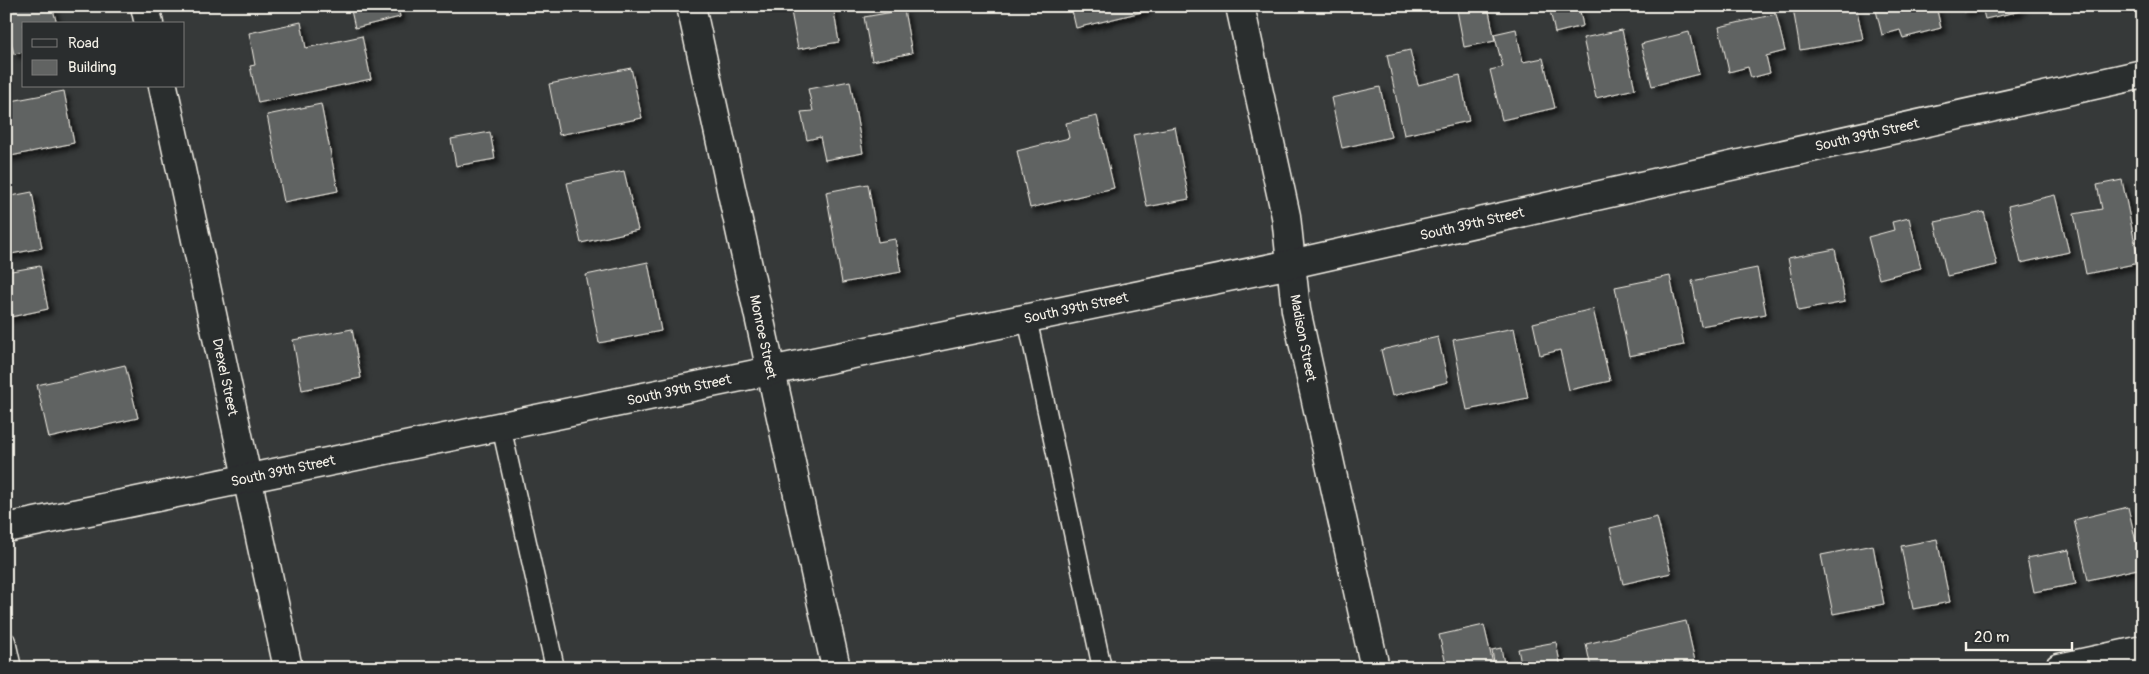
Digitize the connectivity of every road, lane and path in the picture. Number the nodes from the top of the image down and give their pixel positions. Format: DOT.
graph roads {
  1 [pos="145,6"];
  2 [pos="691,6"];
  3 [pos="1240,6"];
  4 [pos="149,22"];
  5 [pos="2143,74"];
  6 [pos="162,88"];
  7 [pos="1291,264"];
  8 [pos="1027,318"];
  9 [pos="771,371"];
  10 [pos="501,426"];
  11 [pos="247,479"];
  12 [pos="6,528"];
  13 [pos="6,640"];
  14 [pos="2143,650"];
  15 [pos="12,668"];
  16 [pos="288,668"];
  17 [pos="556,668"];
  18 [pos="836,668"];
  19 [pos="1102,668"];
  20 [pos="1375,668"];
  21 [pos="2059,668"];
  1 -- 4 [label="street"];
  2 -- 9 [label="street, Monroe Street"];
  3 -- 7 [label="street, Madison Street"];
  5 -- 7 [label="street, South 39th Street"];
  6 -- 11 [label="street, Drexel Street"];
  7 -- 8 [label="street, South 39th Street"];
  7 -- 20 [label="street, Madison Street"];
  8 -- 9 [label="street, South 39th Street"];
  8 -- 19 [label="lane"];
  9 -- 10 [label="street, South 39th Street"];
  9 -- 18 [label="street, Monroe Street"];
  10 -- 11 [label="street, South 39th Street"];
  10 -- 17 [label="lane"];
  11 -- 12 [label="street, South 39th Street"];
  11 -- 16 [label="street, Drexel Street"];
  13 -- 15 [label="lane"];
  14 -- 21 [label="street"];
}
